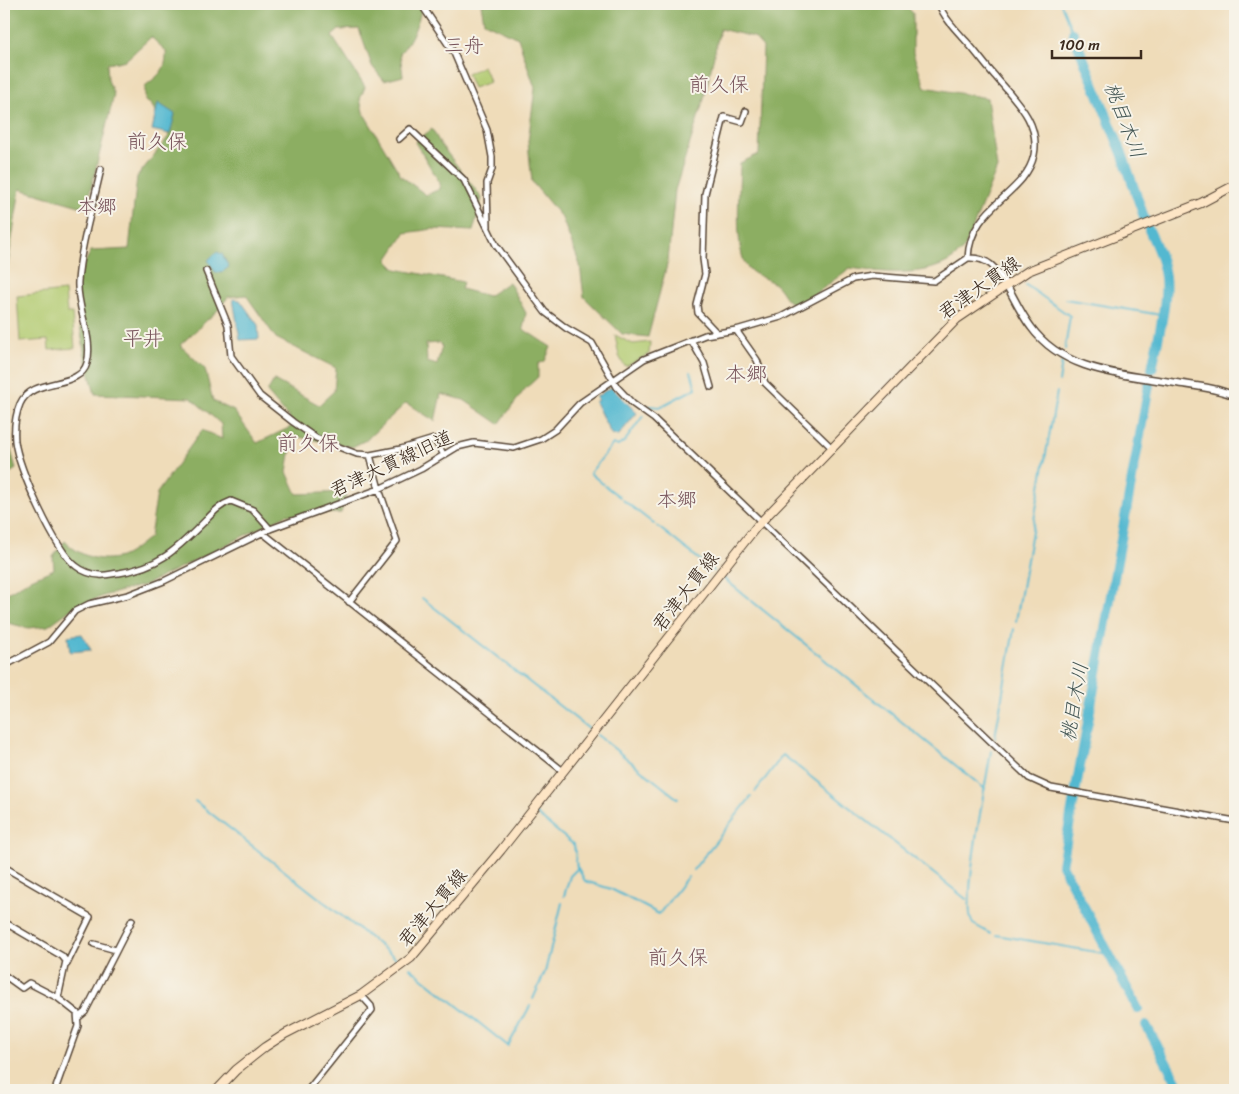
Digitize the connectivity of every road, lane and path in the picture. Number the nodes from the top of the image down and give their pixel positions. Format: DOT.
graph roads {
  1 [pos="421,4"];
  2 [pos="947,4"];
  3 [pos="939,5"];
  4 [pos="746,111"];
  5 [pos="399,139"];
  6 [pos="101,169"];
  7 [pos="1235,185"];
  8 [pos="488,227"];
  9 [pos="968,258"];
  10 [pos="206,271"];
  11 [pos="1006,284"];
  12 [pos="736,330"];
  13 [pos="716,332"];
  14 [pos="691,340"];
  15 [pos="613,379"];
  16 [pos="711,387"];
  17 [pos="1235,396"];
  18 [pos="832,448"];
  19 [pos="370,455"];
  20 [pos="444,455"];
  21 [pos="379,489"];
  22 [pos="762,521"];
  23 [pos="270,529"];
  24 [pos="262,533"];
  25 [pos="349,602"];
  26 [pos="4,666"];
  27 [pos="563,771"];
  28 [pos="1235,821"];
  29 [pos="4,867"];
  30 [pos="132,920"];
  31 [pos="4,922"];
  32 [pos="94,944"];
  33 [pos="116,950"];
  34 [pos="67,964"];
  35 [pos="4,975"];
  36 [pos="361,995"];
  37 [pos="58,998"];
  38 [pos="79,1017"];
  39 [pos="55,1090"];
  40 [pos="216,1090"];
  41 [pos="308,1090"];
  1 -- 8 [label="street"];
  2 -- 3 [label="street"];
  3 -- 9 [label="street"];
  4 -- 13 [label="street"];
  5 -- 8 [label="street"];
  6 -- 23 [label="street"];
  7 -- 11 [label="main road, 君津大貫線"];
  8 -- 15 [label="street"];
  9 -- 11 [label="street"];
  9 -- 12 [label="street, 君津大貫線旧道"];
  10 -- 19 [label="street"];
  11 -- 17 [label="street"];
  11 -- 18 [label="main road, 君津大貫線"];
  12 -- 13 [label="street, 君津大貫線旧道"];
  12 -- 18 [label="street"];
  13 -- 14 [label="street, 君津大貫線旧道"];
  14 -- 15 [label="street, 君津大貫線旧道"];
  14 -- 16 [label="street"];
  15 -- 20 [label="street, 君津大貫線旧道"];
  15 -- 22 [label="street"];
  18 -- 22 [label="main road, 君津大貫線"];
  19 -- 20 [label="street"];
  19 -- 21 [label="street"];
  20 -- 21 [label="street, 君津大貫線旧道"];
  21 -- 23 [label="street, 君津大貫線旧道"];
  21 -- 25 [label="street"];
  22 -- 27 [label="main road, 君津大貫線"];
  22 -- 28 [label="street"];
  23 -- 24 [label="street, 君津大貫線旧道"];
  24 -- 25 [label="street"];
  24 -- 26 [label="street, 君津大貫線旧道"];
  25 -- 27 [label="street"];
  27 -- 36 [label="main road, 君津大貫線"];
  29 -- 34 [label="street"];
  30 -- 33 [label="street"];
  31 -- 34 [label="street"];
  32 -- 33 [label="street"];
  33 -- 38 [label="street"];
  34 -- 37 [label="street"];
  35 -- 37 [label="street"];
  36 -- 40 [label="main road, 君津大貫線"];
  36 -- 41 [label="street"];
  37 -- 38 [label="street"];
  38 -- 39 [label="street"];
}
